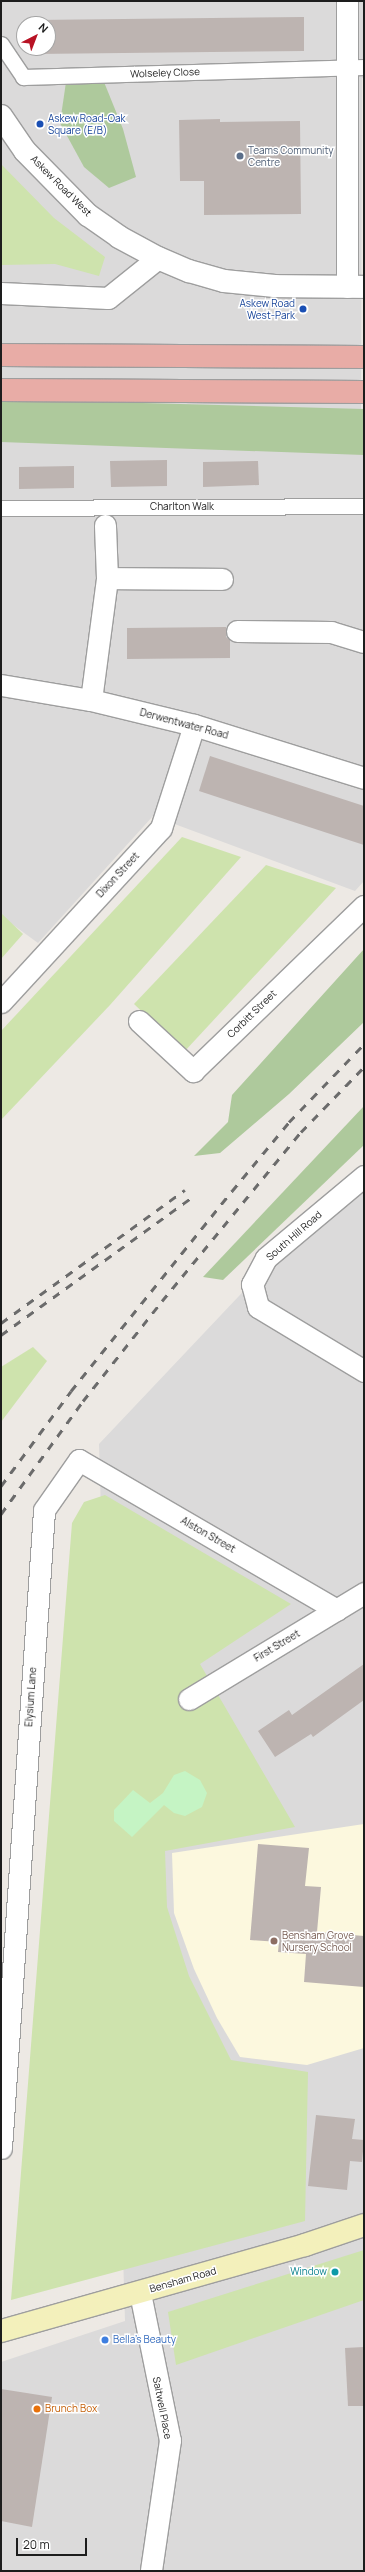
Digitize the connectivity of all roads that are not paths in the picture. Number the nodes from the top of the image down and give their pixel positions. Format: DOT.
graph roads {
  1 [pos="347,1"];
  2 [pos="1,44"];
  3 [pos="356,67"];
  4 [pos="3,123"];
  5 [pos="158,258"];
  6 [pos="355,287"];
  7 [pos="1,293"];
  8 [pos="1,355"];
  9 [pos="364,356"];
  10 [pos="1,390"];
  11 [pos="364,392"];
  12 [pos="364,506"];
  13 [pos="1,508"];
  14 [pos="105,525"];
  15 [pos="107,578"];
  16 [pos="222,579"];
  17 [pos="237,631"];
  18 [pos="364,642"];
  19 [pos="1,685"];
  20 [pos="91,700"];
  21 [pos="194,725"];
  22 [pos="364,778"];
  23 [pos="364,906"];
  24 [pos="1,1002"];
  25 [pos="139,1021"];
  26 [pos="364,1176"];
  27 [pos="364,1371"];
  28 [pos="79,1460"];
  29 [pos="364,1593"];
  30 [pos="337,1610"];
  31 [pos="190,1699"];
  32 [pos="8,1945"];
  33 [pos="1,2148"];
  34 [pos="364,2225"];
  35 [pos="140,2293"];
  36 [pos="1,2331"];
  37 [pos="151,2571"];
  1 -- 3 [label="street"];
  2 -- 3 [label="street, Wolseley Close"];
  3 -- 6 [label="street"];
  4 -- 5 [label="street, Askew Road West"];
  5 -- 6 [label="street, Askew Road West"];
  5 -- 7 [label="street"];
  8 -- 9 [label="highway"];
  10 -- 11 [label="highway"];
  12 -- 13 [label="street, Charlton Walk"];
  14 -- 15 [label="street"];
  15 -- 16 [label="street"];
  15 -- 20 [label="street"];
  17 -- 18 [label="street"];
  19 -- 20 [label="street, Derwentwater Road"];
  20 -- 21 [label="street, Derwentwater Road"];
  21 -- 22 [label="street, Derwentwater Road"];
  21 -- 24 [label="street, Dixon Street"];
  23 -- 25 [label="street, Corbitt Street"];
  26 -- 27 [label="street, South Hill Road"];
  28 -- 30 [label="street, Alston Street"];
  28 -- 32 [label="street, Elysium Lane"];
  29 -- 30 [label="street, First Street"];
  30 -- 31 [label="street, First Street"];
  32 -- 33 [label="street, Elysium Lane"];
  34 -- 35 [label="main road, Bensham Road"];
  35 -- 36 [label="main road, Bensham Road"];
  35 -- 37 [label="street, Saltwell Place"];
}
